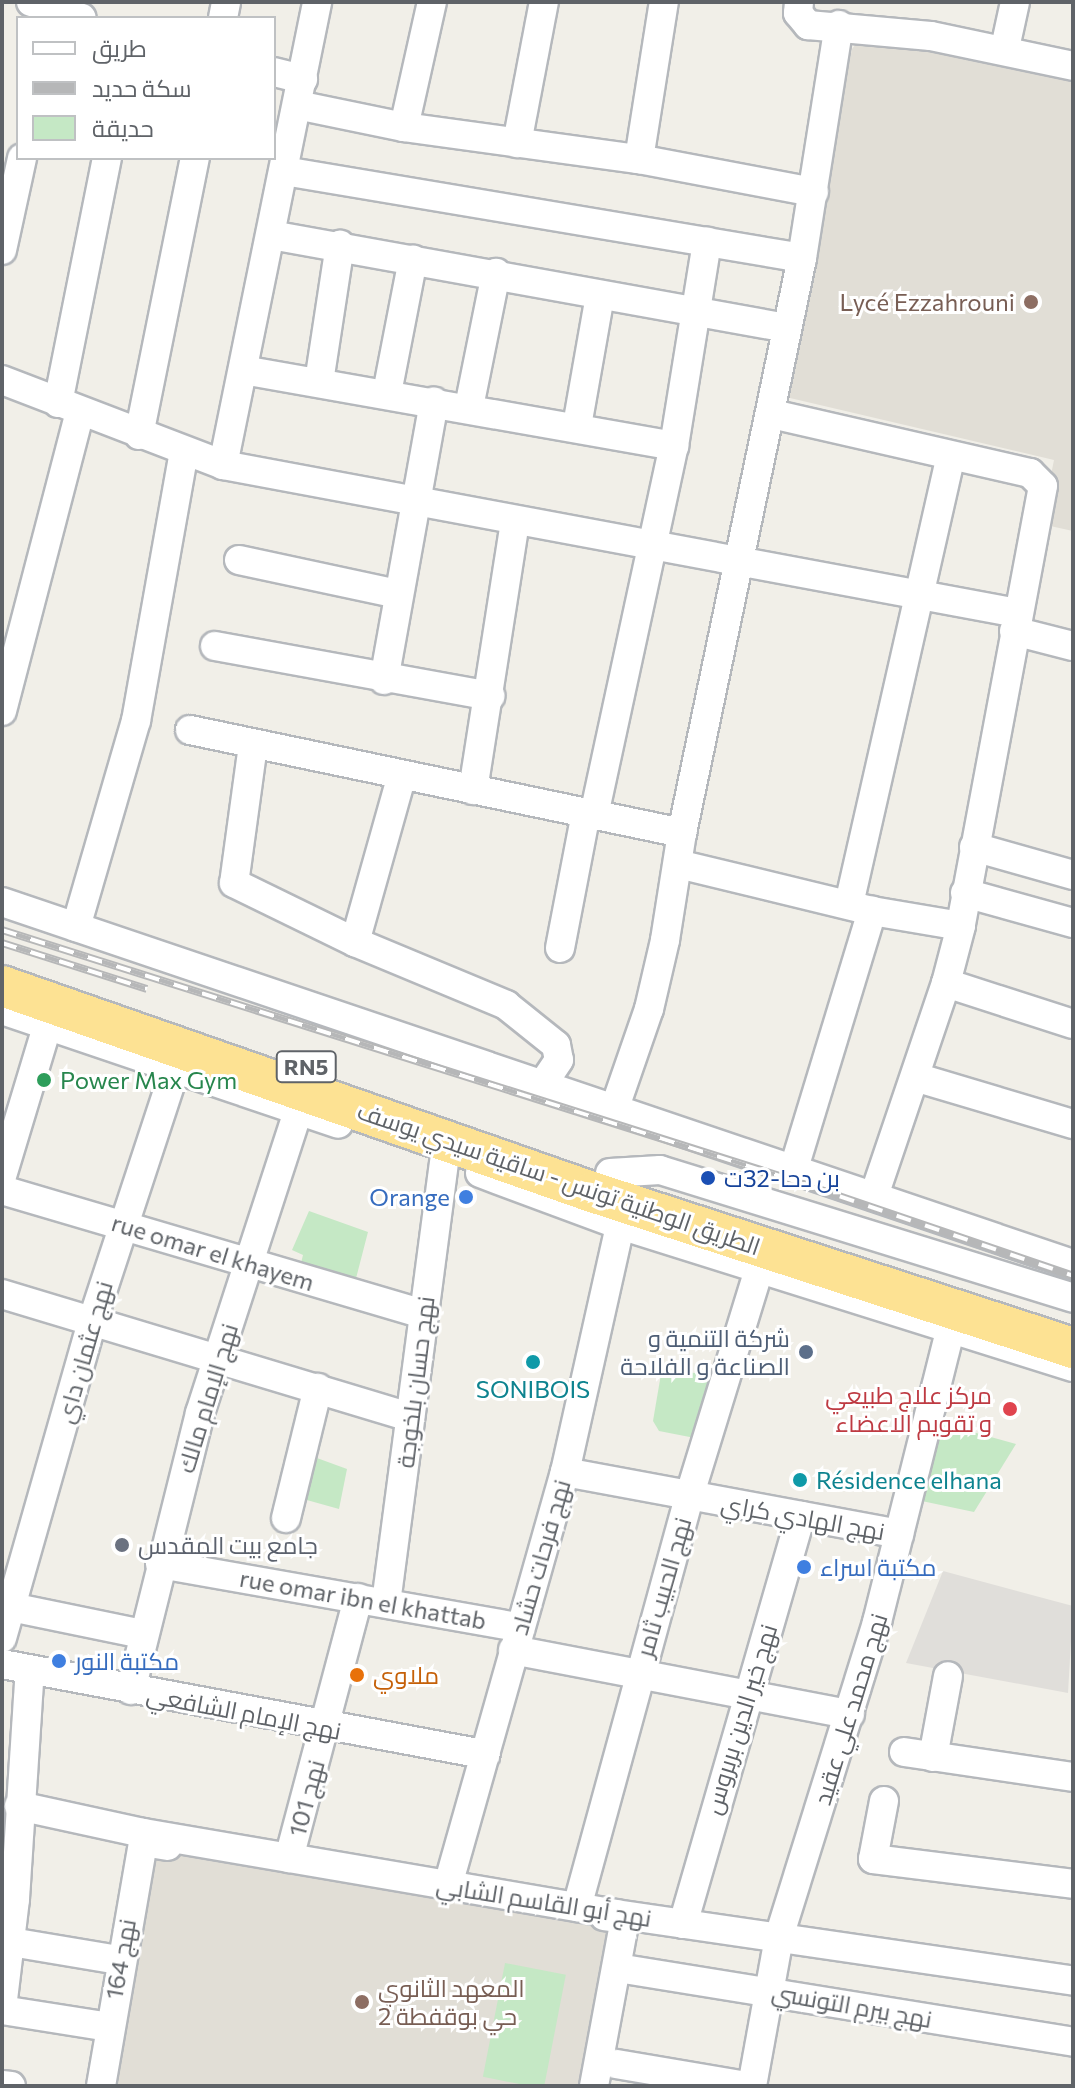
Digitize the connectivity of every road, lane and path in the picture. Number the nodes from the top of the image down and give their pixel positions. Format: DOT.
graph roads {
  1 [pos="317,2"];
  2 [pos="432,2"];
  3 [pos="544,2"];
  4 [pos="664,2"];
  5 [pos="799,2"];
  6 [pos="1015,2"];
  7 [pos="44,7"];
  8 [pos="75,16"];
  9 [pos="839,25"];
  10 [pos="1005,48"];
  11 [pos="1073,66"];
  12 [pos="276,74"];
  13 [pos="300,92"];
  14 [pos="404,127"];
  15 [pos="517,143"];
  16 [pos="639,159"];
  17 [pos="22,160"];
  18 [pos="107,160"];
  19 [pos="195,160"];
  20 [pos="284,171"];
  21 [pos="814,192"];
  22 [pos="271,235"];
  23 [pos="707,242"];
  24 [pos="340,245"];
  25 [pos="2,250"];
  26 [pos="802,258"];
  27 [pos="413,259"];
  28 [pos="496,273"];
  29 [pos="600,295"];
  30 [pos="700,313"];
  31 [pos="787,328"];
  32 [pos="243,370"];
  33 [pos="2,380"];
  34 [pos="319,382"];
  35 [pos="387,393"];
  36 [pos="434,401"];
  37 [pos="69,407"];
  38 [pos="469,407"];
  39 [pos="772,414"];
  40 [pos="577,426"];
  41 [pos="139,435"];
  42 [pos="674,446"];
  43 [pos="184,451"];
  44 [pos="951,456"];
  45 [pos="223,465"];
  46 [pos="417,504"];
  47 [pos="515,522"];
  48 [pos="655,542"];
  49 [pos="239,560"];
  50 [pos="742,560"];
  51 [pos="919,592"];
  52 [pos="398,594"];
  53 [pos="1016,622"];
  54 [pos="13,627"];
  55 [pos="215,646"];
  56 [pos="1073,646"];
  57 [pos="384,680"];
  58 [pos="490,696"];
  59 [pos="2,711"];
  60 [pos="190,730"];
  61 [pos="253,745"];
  62 [pos="402,775"];
  63 [pos="473,790"];
  64 [pos="590,814"];
  65 [pos="682,833"];
  66 [pos="974,847"];
  67 [pos="678,864"];
  68 [pos="1073,875"];
  69 [pos="965,893"];
  70 [pos="2,902"];
  71 [pos="860,907"];
  72 [pos="1073,923"];
  73 [pos="961,926"];
  74 [pos="76,927"];
  75 [pos="355,942"];
  76 [pos="560,948"];
  77 [pos="2,961"];
  78 [pos="946,983"];
  79 [pos="2,986"];
  80 [pos="2,1010"];
  81 [pos="1073,1024"];
  82 [pos="47,1027"];
  83 [pos="175,1070"];
  84 [pos="915,1077"];
  85 [pos="544,1082"];
  86 [pos="615,1107"];
  87 [pos="298,1111"];
  88 [pos="1073,1124"];
  89 [pos="444,1160"];
  90 [pos="794,1168"];
  91 [pos="610,1173"];
  92 [pos="2,1176"];
  93 [pos="2,1190"];
  94 [pos="874,1196"];
  95 [pos="646,1210"];
  96 [pos="122,1224"];
  97 [pos="1073,1264"];
  98 [pos="252,1265"];
  99 [pos="759,1269"];
  100 [pos="2,1294"];
  101 [pos="1073,1298"];
  102 [pos="424,1314"];
  103 [pos="93,1319"];
  104 [pos="1073,1322"];
  105 [pos="950,1331"];
  106 [pos="1073,1348"];
  107 [pos="218,1356"];
  108 [pos="1073,1367"];
  109 [pos="318,1388"];
  110 [pos="410,1417"];
  111 [pos="565,1472"];
  112 [pos="689,1497"];
  113 [pos="801,1516"];
  114 [pos="286,1518"];
  115 [pos="899,1534"];
  116 [pos="160,1564"];
  117 [pos="358,1598"];
  118 [pos="386,1603"];
  119 [pos="11,1607"];
  120 [pos="142,1634"];
  121 [pos="2,1638"];
  122 [pos="516,1639"];
  123 [pos="2,1664"];
  124 [pos="30,1670"];
  125 [pos="639,1675"];
  126 [pos="948,1676"];
  127 [pos="131,1690"];
  128 [pos="747,1695"];
  129 [pos="850,1714"];
  130 [pos="324,1729"];
  131 [pos="904,1752"];
  132 [pos="486,1755"];
  133 [pos="933,1757"];
  134 [pos="1073,1777"];
  135 [pos="884,1801"];
  136 [pos="19,1806"];
  137 [pos="143,1833"];
  138 [pos="289,1858"];
  139 [pos="1073,1884"];
  140 [pos="448,1885"];
  141 [pos="577,1907"];
  142 [pos="640,1918"];
  143 [pos="683,1924"];
  144 [pos="779,1937"];
  145 [pos="11,1942"];
  146 [pos="119,1960"];
  147 [pos="630,1970"];
  148 [pos="1073,1981"];
  149 [pos="769,1990"];
  150 [pos="2,2009"];
  151 [pos="109,2027"];
  152 [pos="1073,2042"];
  153 [pos="614,2075"];
  154 [pos="2,2085"];
  155 [pos="11,2086"];
  156 [pos="100,2086"];
  157 [pos="594,2086"];
  158 [pos="749,2086"];
  1 -- 13 [label="street"];
  2 -- 14 [label="street"];
  3 -- 15 [label="street"];
  4 -- 16 [label="street"];
  5 -- 9 [label="street"];
  6 -- 10 [label="street"];
  7 -- 8 [label="street"];
  9 -- 10 [label="street"];
  9 -- 21 [label="street"];
  10 -- 11 [label="street"];
  12 -- 13 [label="street"];
  13 -- 14 [label="street"];
  13 -- 20 [label="street"];
  14 -- 15 [label="street"];
  15 -- 16 [label="street"];
  16 -- 21 [label="street"];
  17 -- 25 [label="street"];
  18 -- 37 [label="street"];
  19 -- 41 [label="street"];
  20 -- 22 [label="street"];
  20 -- 23 [label="street"];
  21 -- 26 [label="street"];
  22 -- 24 [label="street"];
  22 -- 32 [label="street"];
  23 -- 26 [label="street"];
  23 -- 30 [label="street"];
  24 -- 27 [label="street"];
  24 -- 34 [label="street"];
  26 -- 31 [label="street"];
  27 -- 28 [label="street"];
  27 -- 35 [label="street"];
  28 -- 29 [label="street"];
  28 -- 38 [label="street"];
  29 -- 30 [label="street"];
  29 -- 40 [label="street"];
  30 -- 31 [label="street"];
  30 -- 42 [label="street"];
  31 -- 39 [label="street"];
  32 -- 34 [label="street"];
  32 -- 45 [label="street"];
  33 -- 37 [label="street"];
  34 -- 35 [label="street"];
  35 -- 36 [label="street"];
  36 -- 38 [label="street"];
  36 -- 46 [label="street"];
  37 -- 41 [label="street"];
  37 -- 54 [label="street"];
  38 -- 40 [label="street"];
  39 -- 44 [label="street"];
  39 -- 50 [label="street"];
  40 -- 42 [label="street"];
  41 -- 43 [label="street"];
  42 -- 48 [label="street"];
  43 -- 45 [label="street"];
  43 -- 74 [label="street"];
  44 -- 51 [label="street"];
  44 -- 53 [label="street"];
  45 -- 46 [label="street"];
  46 -- 47 [label="street"];
  46 -- 52 [label="street"];
  47 -- 48 [label="street"];
  47 -- 58 [label="street"];
  48 -- 50 [label="street"];
  48 -- 64 [label="street"];
  49 -- 52 [label="street"];
  50 -- 51 [label="street"];
  50 -- 65 [label="street"];
  51 -- 53 [label="street"];
  51 -- 71 [label="street"];
  52 -- 57 [label="street"];
  53 -- 56 [label="street"];
  53 -- 66 [label="street"];
  54 -- 59 [label="street"];
  55 -- 57 [label="street"];
  57 -- 58 [label="street"];
  58 -- 63 [label="street"];
  60 -- 61 [label="street"];
  61 -- 62 [label="street"];
  61 -- 75 [label="street"];
  62 -- 63 [label="street"];
  62 -- 75 [label="street"];
  63 -- 64 [label="street"];
  64 -- 65 [label="street"];
  64 -- 76 [label="street"];
  65 -- 67 [label="street"];
  66 -- 68 [label="street"];
  66 -- 69 [label="street"];
  67 -- 71 [label="street"];
  67 -- 86 [label="street"];
  69 -- 72 [label="street"];
  69 -- 73 [label="street"];
  70 -- 74 [label="street"];
  71 -- 73 [label="street"];
  71 -- 90 [label="street"];
  73 -- 78 [label="street"];
  74 -- 85 [label="street"];
  75 -- 85 [label="street"];
  77 -- 91 [label="highway, الطريق الوطنية تونس - ساقية سيدي يوسف / RN5"];
  78 -- 81 [label="street"];
  78 -- 84 [label="street"];
  79 -- 95 [label="highway, الطريق الوطنية تونس - ساقية سيدي يوسف / RN5"];
  80 -- 82 [label="street"];
  82 -- 83 [label="street"];
  82 -- 92 [label="street"];
  83 -- 87 [label="street"];
  83 -- 96 [label="street, نهج عثمان داي"];
  84 -- 88 [label="street"];
  84 -- 94 [label="street"];
  85 -- 86 [label="street"];
  86 -- 90 [label="street"];
  87 -- 89 [label="street"];
  87 -- 98 [label="street, نهج الإمام مالك"];
  89 -- 95 [label="street"];
  89 -- 102 [label="street, نهج حسان بلخوجة"];
  90 -- 94 [label="street"];
  91 -- 95 [label="highway, الطريق الوطنية تونس - ساقية سيدي يوسف / RN5"];
  91 -- 101 [label="street"];
  93 -- 96 [label="street, rue omar el khayem"];
  94 -- 97 [label="street"];
  95 -- 99 [label="street"];
  95 -- 104 [label="highway, الطريق الوطنية تونس - ساقية سيدي يوسف / RN5"];
  95 -- 106 [label="highway, الطريق الوطنية تونس - ساقية سيدي يوسف / RN5"];
  95 -- 111 [label="street, نهج فرحات حشاد"];
  96 -- 98 [label="street, rue omar el khayem"];
  96 -- 103 [label="street, نهج عثمان داي"];
  98 -- 102 [label="street, rue omar el khayem"];
  98 -- 107 [label="street, نهج الإمام مالك"];
  99 -- 105 [label="street"];
  99 -- 112 [label="street, نهج الحبيب ثامر"];
  100 -- 103 [label="street"];
  102 -- 110 [label="street, نهج حسان بلخوجة"];
  103 -- 107 [label="street"];
  103 -- 119 [label="street, نهج عثمان داي"];
  105 -- 108 [label="street"];
  105 -- 115 [label="street, نهج محمد علي عقيد"];
  107 -- 109 [label="street"];
  107 -- 116 [label="street, نهج الإمام مالك"];
  109 -- 110 [label="street"];
  109 -- 114 [label="street"];
  110 -- 118 [label="street, نهج حسان بلخوجة"];
  111 -- 112 [label="street, نهج الهادي كراي"];
  111 -- 122 [label="street, نهج فرحات حشاد"];
  112 -- 113 [label="street, نهج الهادي كراي"];
  112 -- 125 [label="street, نهج الحبيب ثامر"];
  113 -- 115 [label="street, نهج الهادي كراي"];
  113 -- 128 [label="street, نهج خير الدين بربروس"];
  115 -- 129 [label="street, نهج محمد علي عقيد"];
  116 -- 117 [label="street, rue omar ibn el khattab"];
  116 -- 120 [label="street, نهج الإمام مالك"];
  117 -- 118 [label="street, rue omar ibn el khattab"];
  117 -- 130 [label="street, نهج 101"];
  118 -- 122 [label="street, rue omar ibn el khattab"];
  119 -- 120 [label="street"];
  119 -- 121 [label="street, نهج عثمان داي"];
  120 -- 127 [label="street, نهج الإمام مالك"];
  122 -- 125 [label="street, rue omar ibn el khattab"];
  122 -- 132 [label="street, نهج فرحات حشاد"];
  123 -- 124 [label="street, نهج الإمام الشافعي"];
  124 -- 127 [label="street, نهج الإمام الشافعي"];
  124 -- 136 [label="street"];
  125 -- 128 [label="street, rue omar ibn el khattab"];
  125 -- 141 [label="street, نهج الحبيب ثامر"];
  126 -- 133 [label="street"];
  127 -- 130 [label="street, نهج الإمام الشافعي"];
  128 -- 129 [label="street, rue omar ibn el khattab"];
  128 -- 143 [label="street, نهج خير الدين بربروس"];
  129 -- 144 [label="street, نهج محمد علي عقيد"];
  130 -- 132 [label="street, نهج الإمام الشافعي"];
  130 -- 138 [label="street, نهج 101"];
  131 -- 133 [label="street"];
  132 -- 140 [label="street, نهج فرحات حشاد"];
  133 -- 134 [label="street"];
  135 -- 139 [label="street"];
  136 -- 137 [label="street, نهج أبو القاسم الشابي"];
  136 -- 145 [label="street"];
  137 -- 138 [label="street, نهج أبو القاسم الشابي"];
  137 -- 146 [label="street, نهج 164"];
  138 -- 140 [label="street, نهج أبو القاسم الشابي"];
  140 -- 141 [label="street, نهج أبو القاسم الشابي"];
  141 -- 142 [label="street, نهج أبو القاسم الشابي"];
  142 -- 143 [label="street, نهج أبو القاسم الشابي"];
  142 -- 147 [label="street"];
  143 -- 144 [label="street, نهج أبو القاسم الشابي"];
  144 -- 148 [label="street, نهج أبو القاسم الشابي"];
  144 -- 149 [label="street, نهج محمد علي عقيد"];
  145 -- 146 [label="street"];
  145 -- 150 [label="street"];
  146 -- 151 [label="street, نهج 164"];
  147 -- 149 [label="street, نهج بيرم التونسي"];
  147 -- 153 [label="street"];
  149 -- 152 [label="street, نهج بيرم التونسي"];
  149 -- 158 [label="street, نهج محمد علي عقيد"];
  150 -- 151 [label="street"];
  151 -- 156 [label="street, نهج 164"];
  153 -- 158 [label="street"];
  154 -- 155 [label="street"];
  156 -- 157 [label="street"];
}
